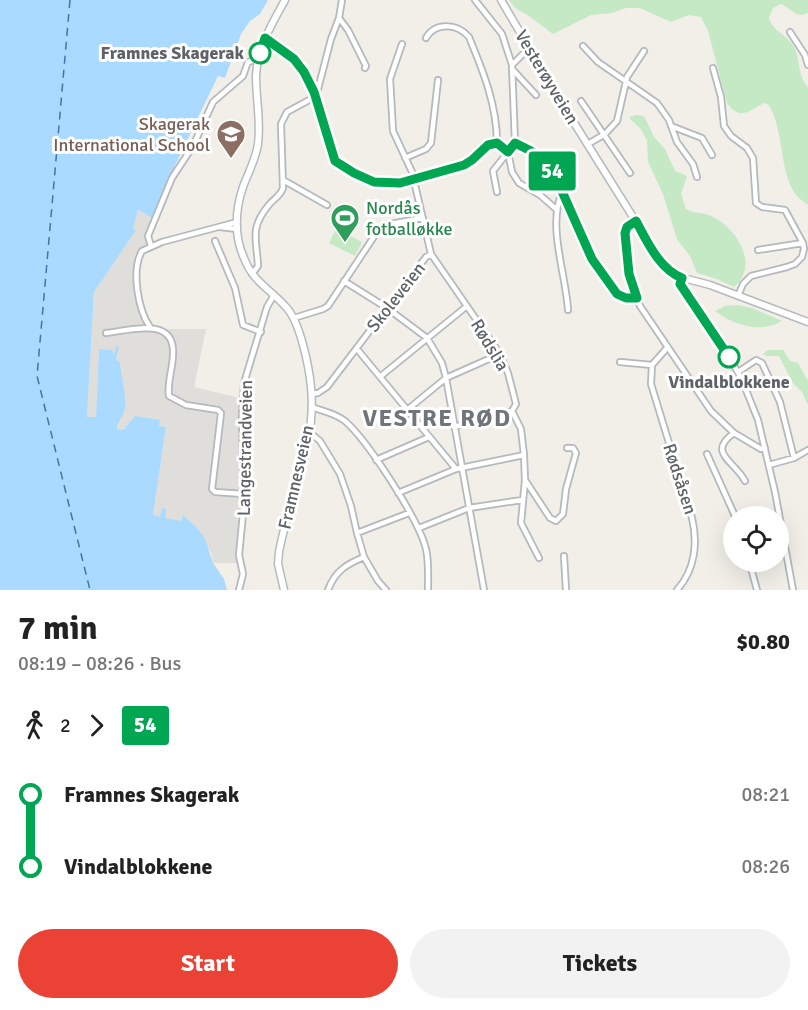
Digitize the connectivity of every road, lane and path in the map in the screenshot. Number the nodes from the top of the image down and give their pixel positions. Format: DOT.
graph roads {
  1 [pos="285,0"];
  2 [pos="342,0"];
  3 [pos="475,0"];
  4 [pos="501,0"];
  5 [pos="339,18"];
  6 [pos="790,32"];
  7 [pos="265,38"];
  8 [pos="426,38"];
  9 [pos="402,44"];
  10 [pos="583,46"];
  11 [pos="529,48"];
  12 [pos="644,51"];
  13 [pos="258,62"];
  14 [pos="808,65"];
  15 [pos="512,67"];
  16 [pos="713,68"];
  17 [pos="365,69"];
  18 [pos="438,80"];
  19 [pos="626,82"];
  20 [pos="536,94"];
  21 [pos="315,95"];
  22 [pos="580,101"];
  23 [pos="671,126"];
  24 [pos="605,134"];
  25 [pos="497,143"];
  26 [pos="515,143"];
  27 [pos="588,144"];
  28 [pos="508,152"];
  29 [pos="712,155"];
  30 [pos="405,158"];
  31 [pos="630,174"];
  32 [pos="697,177"];
  33 [pos="283,180"];
  34 [pos="414,180"];
  35 [pos="497,192"];
  36 [pos="562,193"];
  37 [pos="327,205"];
  38 [pos="556,209"];
  39 [pos="423,218"];
  40 [pos="636,221"];
  41 [pos="237,226"];
  42 [pos="215,242"];
  43 [pos="803,243"];
  44 [pos="151,246"];
  45 [pos="758,250"];
  46 [pos="431,254"];
  47 [pos="252,274"];
  48 [pos="682,278"];
  49 [pos="344,281"];
  50 [pos="738,296"];
  51 [pos="276,297"];
  52 [pos="637,298"];
  53 [pos="467,306"];
  54 [pos="387,308"];
  55 [pos="568,310"];
  56 [pos="294,318"];
  57 [pos="808,322"];
  58 [pos="150,327"];
  59 [pos="261,332"];
  60 [pos="106,333"];
  61 [pos="427,338"];
  62 [pos="357,348"];
  63 [pos="667,348"];
  64 [pos="500,354"];
  65 [pos="620,362"];
  66 [pos="652,365"];
  67 [pos="738,372"];
  68 [pos="381,376"];
  69 [pos="446,378"];
  70 [pos="312,394"];
  71 [pos="311,407"];
  72 [pos="407,410"];
  73 [pos="512,411"];
  74 [pos="454,427"];
  75 [pos="309,432"];
  76 [pos="734,433"];
  77 [pos="429,437"];
  78 [pos="567,448"];
  79 [pos="765,448"];
  80 [pos="808,450"];
  81 [pos="706,454"];
  82 [pos="524,455"];
  83 [pos="794,458"];
  84 [pos="376,460"];
  85 [pos="769,465"];
  86 [pos="458,468"];
  87 [pos="525,480"];
  88 [pos="745,481"];
  89 [pos="398,493"];
  90 [pos="244,494"];
  91 [pos="522,500"];
  92 [pos="730,506"];
  93 [pos="469,508"];
  94 [pos="409,513"];
  95 [pos="419,528"];
  96 [pos="357,533"];
  97 [pos="564,556"];
  98 [pos="364,557"];
  99 [pos="539,558"];
  100 [pos="752,572"];
  101 [pos="329,589"];
  102 [pos="239,590"];
  103 [pos="284,590"];
  104 [pos="386,590"];
  105 [pos="428,590"];
  106 [pos="484,590"];
  107 [pos="566,590"];
  108 [pos="677,590"];
  109 [pos="758,590"];
  110 [pos="792,590"];
  1 -- 7 [label="main road, Framnesveien"];
  2 -- 5 [label="street"];
  3 -- 15 [label="street"];
  4 -- 11 [label="main road, Vesterøyveien"];
  5 -- 17 [label="street"];
  5 -- 21 [label="street"];
  6 -- 14 [label="street"];
  7 -- 13 [label="main road, Framnesveien"];
  7 -- 21 [label="street"];
  8 -- 25 [label="street"];
  9 -- 30 [label="street, Skoleveien"];
  10 -- 19 [label="street"];
  11 -- 15 [label="street"];
  11 -- 27 [label="main road, Vesterøyveien"];
  12 -- 19 [label="street"];
  13 -- 41 [label="main road, Framnesveien"];
  13 -- 44 [label="street"];
  15 -- 20 [label="street"];
  15 -- 26 [label="street"];
  16 -- 43 [label="street"];
  18 -- 30 [label="street"];
  19 -- 23 [label="street"];
  19 -- 24 [label="street"];
  21 -- 33 [label="street"];
  21 -- 34 [label="street"];
  22 -- 24 [label="street"];
  23 -- 29 [label="street"];
  23 -- 32 [label="street"];
  24 -- 27 [label="street"];
  24 -- 31 [label="street"];
  25 -- 28 [label="street"];
  25 -- 34 [label="street"];
  26 -- 28 [label="street"];
  26 -- 36 [label="street"];
  27 -- 40 [label="main road, Vesterøyveien"];
  28 -- 35 [label="street"];
  28 -- 38 [label="street"];
  30 -- 34 [label="street, Skoleveien"];
  33 -- 37 [label="street"];
  33 -- 47 [label="street"];
  34 -- 39 [label="street, Skoleveien"];
  36 -- 38 [label="street"];
  36 -- 52 [label="street"];
  38 -- 55 [label="street"];
  39 -- 46 [label="street, Skoleveien"];
  39 -- 49 [label="street"];
  40 -- 48 [label="main road, Vesterøyveien"];
  40 -- 52 [label="street"];
  41 -- 44 [label="street"];
  41 -- 47 [label="main road, Framnesveien"];
  42 -- 59 [label="street"];
  43 -- 45 [label="street"];
  43 -- 50 [label="street"];
  44 -- 58 [label="street"];
  46 -- 53 [label="street, Rødslia"];
  46 -- 54 [label="street, Skoleveien"];
  47 -- 51 [label="main road, Framnesveien"];
  48 -- 50 [label="main road, Vesterøyveien"];
  48 -- 67 [label="street"];
  49 -- 54 [label="street"];
  49 -- 56 [label="street"];
  50 -- 57 [label="main road, Vesterøyveien"];
  51 -- 56 [label="main road, Framnesveien"];
  51 -- 59 [label="street, Langestrandveien"];
  52 -- 63 [label="street"];
  53 -- 61 [label="street"];
  53 -- 64 [label="street, Rødslia"];
  54 -- 61 [label="street"];
  54 -- 62 [label="street, Skoleveien"];
  56 -- 70 [label="main road, Framnesveien"];
  58 -- 60 [label="street"];
  58 -- 90 [label="street"];
  59 -- 90 [label="street, Langestrandveien"];
  61 -- 68 [label="street"];
  61 -- 69 [label="street"];
  62 -- 68 [label="street"];
  62 -- 70 [label="street, Skoleveien"];
  63 -- 66 [label="street"];
  63 -- 76 [label="street"];
  64 -- 69 [label="street"];
  64 -- 73 [label="street, Rødslia"];
  65 -- 66 [label="street"];
  66 -- 108 [label="street, Rødsåsen"];
  67 -- 79 [label="street"];
  67 -- 83 [label="street"];
  68 -- 72 [label="street"];
  69 -- 72 [label="street"];
  69 -- 74 [label="street"];
  70 -- 71 [label="main road, Framnesveien"];
  71 -- 75 [label="main road, Framnesveien"];
  71 -- 84 [label="street"];
  72 -- 77 [label="street"];
  73 -- 74 [label="street"];
  73 -- 82 [label="street, Rødslia"];
  74 -- 86 [label="street"];
  75 -- 96 [label="street"];
  75 -- 103 [label="main road, Framnesveien"];
  76 -- 79 [label="street"];
  76 -- 88 [label="street"];
  77 -- 84 [label="street"];
  77 -- 86 [label="street"];
  78 -- 87 [label="street"];
  79 -- 85 [label="street"];
  80 -- 83 [label="street"];
  81 -- 92 [label="street"];
  82 -- 86 [label="street"];
  82 -- 87 [label="street, Rødslia"];
  83 -- 85 [label="street"];
  84 -- 89 [label="street"];
  85 -- 110 [label="street"];
  86 -- 89 [label="street"];
  86 -- 93 [label="street"];
  87 -- 91 [label="street, Rødslia"];
  89 -- 94 [label="street"];
  90 -- 102 [label="street, Langestrandveien"];
  91 -- 93 [label="street"];
  91 -- 99 [label="street, Rødslia"];
  93 -- 95 [label="street"];
  93 -- 106 [label="street"];
  94 -- 95 [label="street"];
  94 -- 96 [label="street"];
  95 -- 105 [label="street"];
  96 -- 98 [label="street"];
  97 -- 107 [label="street"];
  98 -- 101 [label="street"];
  98 -- 104 [label="street"];
  100 -- 109 [label="street"];
}
